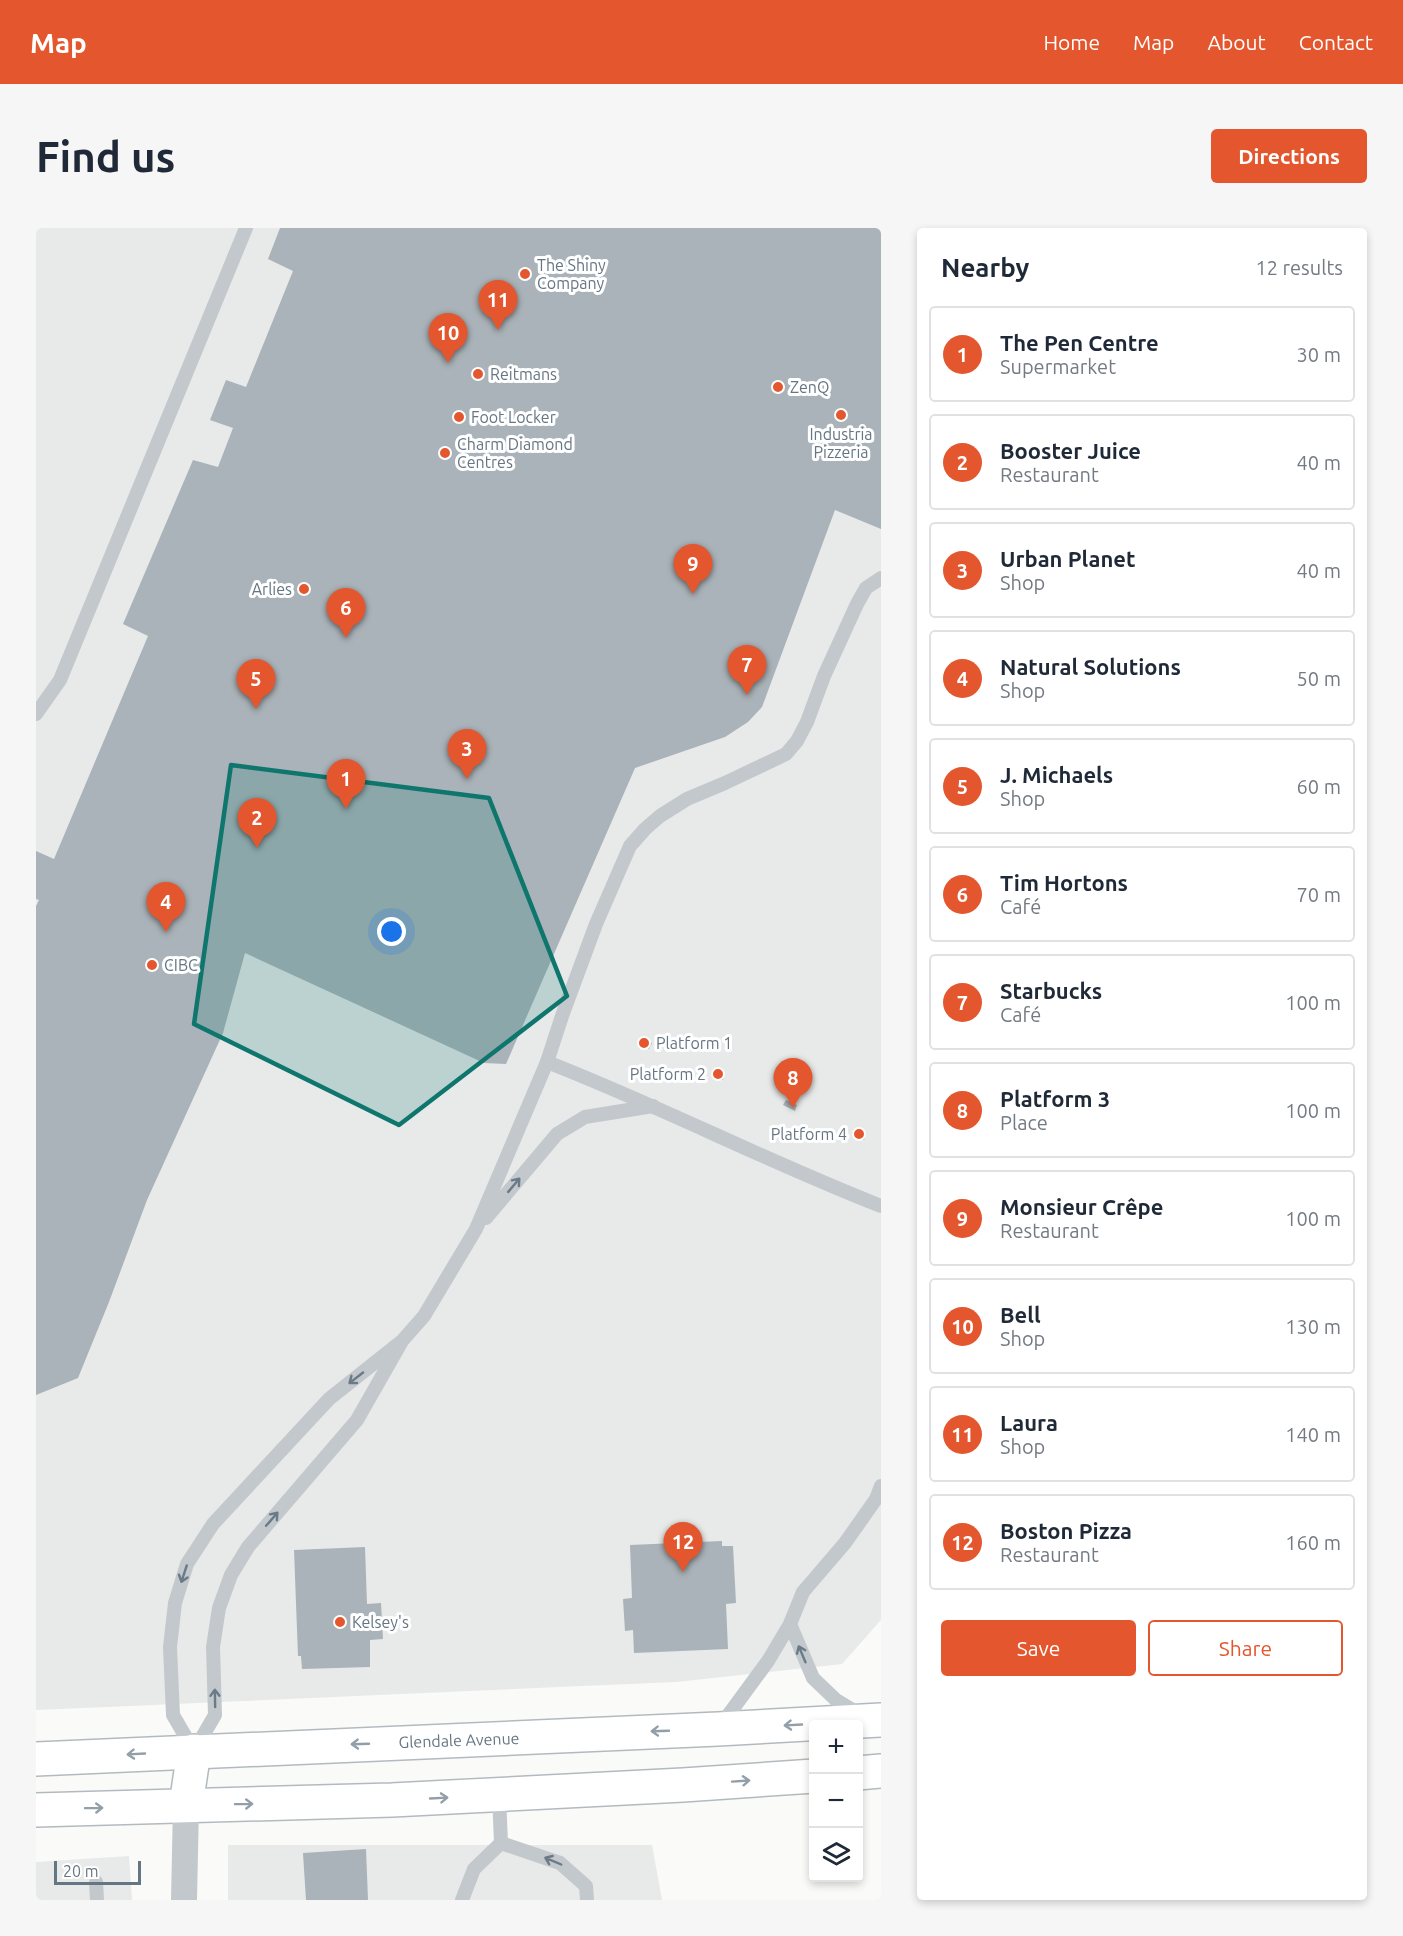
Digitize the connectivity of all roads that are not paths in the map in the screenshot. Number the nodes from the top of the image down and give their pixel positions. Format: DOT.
graph roads {
  1 [pos="246,228"];
  2 [pos="881,578"];
  3 [pos="36,714"];
  4 [pos="547,1062"];
  5 [pos="653,1106"];
  6 [pos="881,1206"];
  7 [pos="477,1229"];
  8 [pos="402,1341"];
  9 [pos="881,1486"];
  10 [pos="790,1624"];
  11 [pos="877,1720"];
  12 [pos="718,1729"];
  13 [pos="194,1751"];
  14 [pos="36,1759"];
  15 [pos="881,1771"];
  16 [pos="863,1773"];
  17 [pos="809,1776"];
  18 [pos="499,1795"];
  19 [pos="186,1805"];
  20 [pos="36,1810"];
  21 [pos="501,1843"];
  22 [pos="96,1882"];
  23 [pos="97,1900"];
  24 [pos="184,1900"];
  25 [pos="462,1900"];
  26 [pos="587,1900"];
  1 -- 3 [label="lane"];
  2 -- 4 [label="lane"];
  4 -- 5 [label="lane"];
  4 -- 7 [label="lane"];
  5 -- 6 [label="lane"];
  7 -- 5 [label="lane, one-way"];
  7 -- 8 [label="lane"];
  13 -- 8 [label="lane, one-way"];
  8 -- 13 [label="lane, one-way"];
  9 -- 10 [label="lane"];
  11 -- 10 [label="lane, one-way"];
  10 -- 12 [label="lane"];
  11 -- 12 [label="main road, Glendale Avenue, one-way"];
  12 -- 13 [label="main road, Glendale Avenue, one-way"];
  13 -- 14 [label="main road, Glendale Avenue, one-way"];
  13 -- 19 [label="main road"];
  15 -- 16 [label="main road"];
  18 -- 17 [label="main road, one-way"];
  19 -- 18 [label="main road, one-way"];
  18 -- 21 [label="lane"];
  20 -- 19 [label="main road, one-way"];
  19 -- 24 [label="street"];
  21 -- 25 [label="lane"];
  26 -- 21 [label="lane, one-way"];
  22 -- 23 [label="lane"];
}
